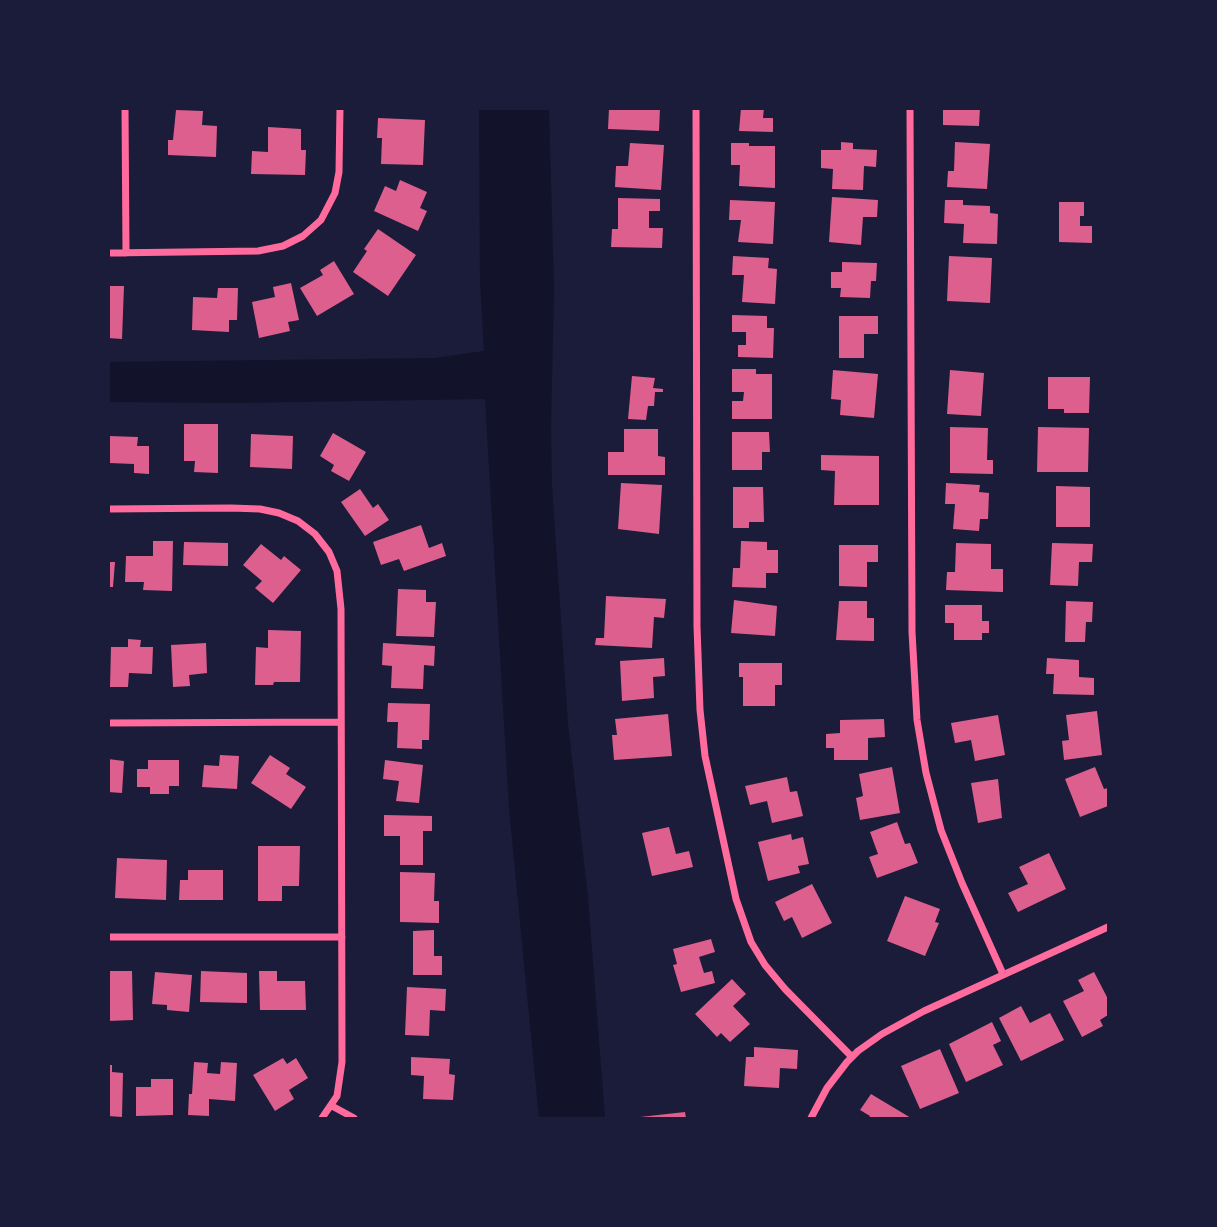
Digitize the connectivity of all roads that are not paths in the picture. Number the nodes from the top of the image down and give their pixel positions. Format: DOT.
graph roads {
  1 [pos="125,108"];
  2 [pos="340,108"];
  3 [pos="696,108"];
  4 [pos="910,108"];
  5 [pos="108,253"];
  6 [pos="126,253"];
  7 [pos="108,509"];
  8 [pos="341,722"];
  9 [pos="108,723"];
  10 [pos="1108,927"];
  11 [pos="108,937"];
  12 [pos="342,937"];
  13 [pos="1003,974"];
  14 [pos="852,1056"];
  15 [pos="332,1106"];
  16 [pos="322,1118"];
  17 [pos="354,1118"];
  18 [pos="811,1118"];
  1 -- 6 [label="street"];
  2 -- 6 [label="street"];
  3 -- 14 [label="street"];
  4 -- 13 [label="street"];
  5 -- 6 [label="street"];
  7 -- 8 [label="street"];
  8 -- 9 [label="street"];
  8 -- 12 [label="street"];
  10 -- 13 [label="street"];
  11 -- 12 [label="street"];
  12 -- 15 [label="street"];
  13 -- 14 [label="street"];
  14 -- 18 [label="street"];
  15 -- 16 [label="street"];
  15 -- 17 [label="street"];
}
